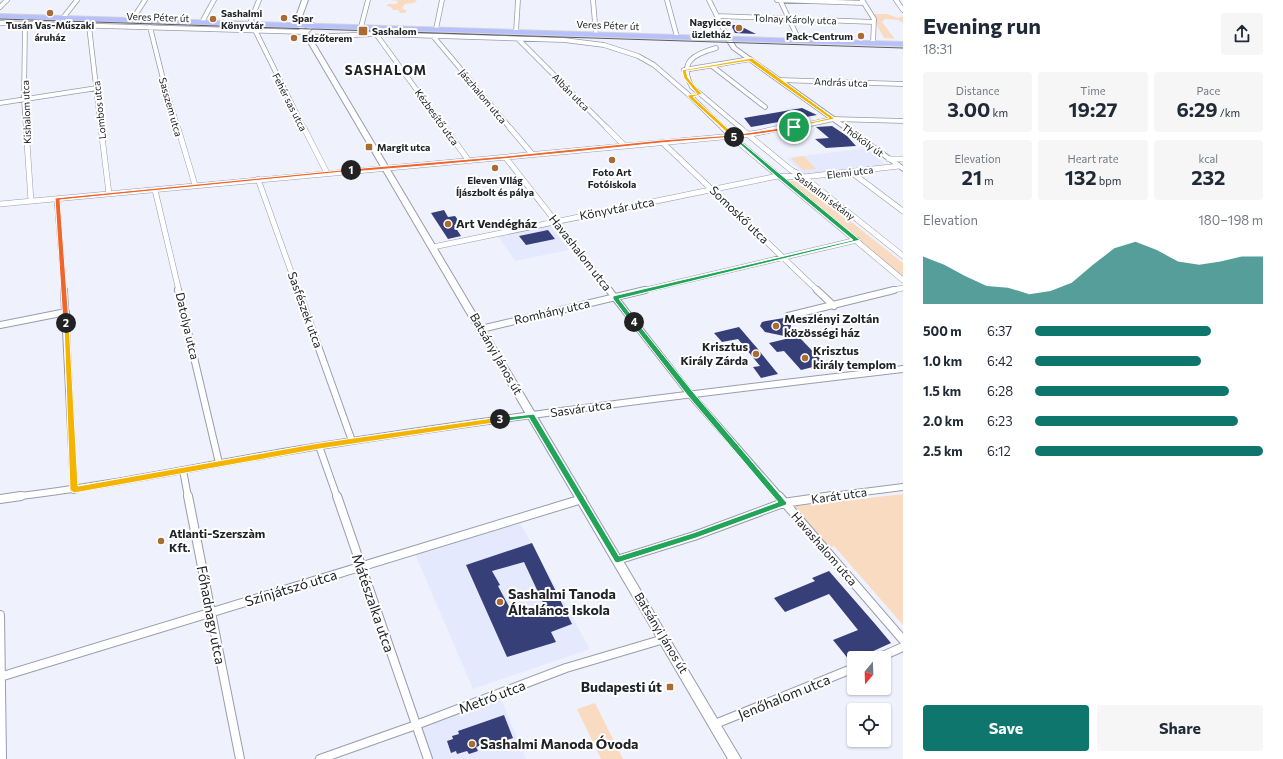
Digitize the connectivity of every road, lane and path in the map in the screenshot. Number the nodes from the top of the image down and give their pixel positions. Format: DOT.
graph roads {
  1 [pos="7,0"];
  2 [pos="78,0"];
  3 [pos="145,0"];
  4 [pos="214,0"];
  5 [pos="259,0"];
  6 [pos="305,0"];
  7 [pos="368,0"];
  8 [pos="442,0"];
  9 [pos="518,0"];
  10 [pos="593,0"];
  11 [pos="667,0"];
  12 [pos="709,0"];
  13 [pos="777,0"];
  14 [pos="780,0"];
  15 [pos="896,0"];
  16 [pos="806,1"];
  17 [pos="863,2"];
  18 [pos="0,6"];
  19 [pos="903,10"];
  20 [pos="0,16"];
  21 [pos="717,16"];
  22 [pos="63,18"];
  23 [pos="789,19"];
  24 [pos="132,20"];
  25 [pos="202,22"];
  26 [pos="874,22"];
  27 [pos="0,23"];
  28 [pos="250,23"];
  29 [pos="25,24"];
  30 [pos="298,25"];
  31 [pos="312,25"];
  32 [pos="89,26"];
  33 [pos="150,27"];
  34 [pos="361,27"];
  35 [pos="436,29"];
  36 [pos="255,30"];
  37 [pos="516,32"];
  38 [pos="307,34"];
  39 [pos="376,34"];
  40 [pos="596,34"];
  41 [pos="433,36"];
  42 [pos="677,37"];
  43 [pos="728,38"];
  44 [pos="518,39"];
  45 [pos="799,40"];
  46 [pos="577,41"];
  47 [pos="873,43"];
  48 [pos="903,44"];
  49 [pos="716,48"];
  50 [pos="750,59"];
  51 [pos="712,66"];
  52 [pos="684,70"];
  53 [pos="779,80"];
  54 [pos="903,84"];
  55 [pos="97,88"];
  56 [pos="700,94"];
  57 [pos="690,96"];
  58 [pos="24,99"];
  59 [pos="0,103"];
  60 [pos="765,107"];
  61 [pos="833,118"];
  62 [pos="903,121"];
  63 [pos="748,134"];
  64 [pos="733,136"];
  65 [pos="662,142"];
  66 [pos="625,146"];
  67 [pos="533,155"];
  68 [pos="506,158"];
  69 [pos="889,159"];
  70 [pos="903,160"];
  71 [pos="469,161"];
  72 [pos="386,167"];
  73 [pos="901,168"];
  74 [pos="851,172"];
  75 [pos="327,173"];
  76 [pos="778,176"];
  77 [pos="804,177"];
  78 [pos="258,179"];
  79 [pos="195,185"];
  80 [pos="155,190"];
  81 [pos="712,190"];
  82 [pos="109,194"];
  83 [pos="57,199"];
  84 [pos="31,201"];
  85 [pos="0,204"];
  86 [pos="903,211"];
  87 [pos="555,222"];
  88 [pos="857,240"];
  89 [pos="433,247"];
  90 [pos="903,256"];
  91 [pos="784,258"];
  92 [pos="903,280"];
  93 [pos="903,288"];
  94 [pos="615,298"];
  95 [pos="834,306"];
  96 [pos="66,312"];
  97 [pos="788,316"];
  98 [pos="0,325"];
  99 [pos="481,329"];
  100 [pos="903,369"];
  101 [pos="690,394"];
  102 [pos="531,415"];
  103 [pos="352,441"];
  104 [pos="319,446"];
  105 [pos="219,463"];
  106 [pos="183,470"];
  107 [pos="903,487"];
  108 [pos="74,490"];
  109 [pos="0,499"];
  110 [pos="582,500"];
  111 [pos="783,503"];
  112 [pos="617,560"];
  113 [pos="361,567"];
  114 [pos="211,613"];
  115 [pos="0,615"];
  116 [pos="664,639"];
  117 [pos="903,640"];
  118 [pos="903,647"];
  119 [pos="891,652"];
  120 [pos="847,671"];
  121 [pos="0,677"];
  122 [pos="715,724"];
  123 [pos="416,726"];
  124 [pos="2,759"];
  125 [pos="240,759"];
  126 [pos="320,759"];
  127 [pos="428,759"];
  128 [pos="735,759"];
  1 -- 18 [label="street"];
  2 -- 22 [label="street"];
  3 -- 24 [label="street"];
  4 -- 25 [label="street"];
  5 -- 28 [label="street"];
  6 -- 30 [label="street"];
  7 -- 34 [label="street"];
  8 -- 35 [label="street"];
  9 -- 37 [label="street"];
  10 -- 40 [label="street"];
  11 -- 42 [label="street"];
  12 -- 21 [label="street"];
  13 -- 14 [label="street"];
  14 -- 16 [label="street"];
  14 -- 23 [label="street"];
  15 -- 19 [label="street"];
  16 -- 17 [label="street"];
  17 -- 26 [label="street"];
  20 -- 22 [label="main road, Veres Péter út"];
  21 -- 23 [label="street, Tolnay Károly utca"];
  21 -- 43 [label="street"];
  22 -- 24 [label="main road, Veres Péter út"];
  23 -- 26 [label="street, Tolnay Károly utca"];
  23 -- 45 [label="street"];
  24 -- 25 [label="main road, Veres Péter út"];
  25 -- 28 [label="main road, Veres Péter út"];
  26 -- 47 [label="street"];
  27 -- 29 [label="street, Veres Péter út"];
  28 -- 30 [label="main road, Veres Péter út"];
  29 -- 32 [label="street, Veres Péter út"];
  29 -- 58 [label="street, Kishalom utca"];
  30 -- 31 [label="main road, Veres Péter út"];
  30 -- 38 [label="street, Batsányi János út"];
  31 -- 34 [label="main road, Veres Péter út"];
  31 -- 38 [label="street"];
  32 -- 33 [label="street, Veres Péter út"];
  32 -- 55 [label="street, Lombos utca"];
  33 -- 36 [label="street, Veres Péter út"];
  33 -- 79 [label="street, Sasszem utca"];
  34 -- 35 [label="main road, Veres Péter út"];
  35 -- 37 [label="main road, Veres Péter út"];
  36 -- 38 [label="street, Veres Péter út"];
  36 -- 75 [label="street, Fehér sas utca"];
  37 -- 40 [label="main road, Veres Péter út"];
  38 -- 39 [label="street, Veres Péter út"];
  38 -- 72 [label="street, Batsányi János út"];
  39 -- 41 [label="street, Veres Péter út"];
  39 -- 71 [label="street, Kézbesítő utca"];
  40 -- 42 [label="main road, Veres Péter út"];
  41 -- 44 [label="street, Veres Péter út"];
  41 -- 67 [label="street, Jászhalom utca"];
  42 -- 43 [label="main road, Veres Péter út"];
  43 -- 45 [label="main road, Veres Péter út"];
  43 -- 50 [label="street, Thököly út"];
  44 -- 46 [label="street, Veres Péter út"];
  44 -- 66 [label="street, Albán utca"];
  45 -- 47 [label="main road, Veres Péter út"];
  46 -- 57 [label="street, Sashalmi sétány"];
  47 -- 48 [label="main road, Veres Péter út"];
  49 -- 52 [label="street"];
  50 -- 51 [label="street"];
  50 -- 53 [label="street, Thököly út"];
  51 -- 52 [label="street"];
  51 -- 60 [label="street"];
  52 -- 56 [label="street, Sashalmi sétány"];
  53 -- 54 [label="street, András utca"];
  53 -- 61 [label="street, Thököly út"];
  55 -- 58 [label="street"];
  55 -- 82 [label="street, Lombos utca"];
  56 -- 57 [label="street"];
  56 -- 63 [label="street, Sashalmi sétány"];
  57 -- 64 [label="street, Sashalmi sétány"];
  58 -- 59 [label="street"];
  58 -- 84 [label="street, Kishalom utca"];
  61 -- 62 [label="street"];
  61 -- 63 [label="street"];
  61 -- 69 [label="street, Thököly út"];
  63 -- 64 [label="street"];
  63 -- 77 [label="street, Sashalmi sétány"];
  64 -- 65 [label="street"];
  64 -- 76 [label="street, Sashalmi sétány"];
  65 -- 66 [label="street"];
  65 -- 81 [label="street, Somoskő utca"];
  66 -- 67 [label="street"];
  67 -- 68 [label="street"];
  68 -- 71 [label="street"];
  68 -- 87 [label="street, Havashalom utca"];
  69 -- 70 [label="street"];
  69 -- 73 [label="street, Thököly út"];
  71 -- 72 [label="street"];
  72 -- 75 [label="street"];
  72 -- 89 [label="street, Batsányi János út"];
  73 -- 74 [label="street, Elemi utca"];
  74 -- 77 [label="street, Elemi utca"];
  74 -- 86 [label="street"];
  75 -- 78 [label="street"];
  76 -- 77 [label="street, Elemi utca"];
  76 -- 81 [label="street, Könyvtár utca"];
  76 -- 88 [label="street, Sashalmi sétány"];
  77 -- 90 [label="street, Sashalmi sétány"];
  78 -- 79 [label="street"];
  78 -- 103 [label="street, Sasfészek utca"];
  79 -- 80 [label="street"];
  80 -- 82 [label="street"];
  80 -- 105 [label="street, Datolya utca"];
  81 -- 87 [label="street, Könyvtár utca"];
  81 -- 91 [label="street, Somoskő utca"];
  82 -- 83 [label="street"];
  83 -- 84 [label="street"];
  83 -- 96 [label="street"];
  84 -- 85 [label="street"];
  87 -- 89 [label="street, Könyvtár utca"];
  87 -- 94 [label="street, Havashalom utca"];
  88 -- 91 [label="street, Romhány utca"];
  88 -- 92 [label="street, Sashalmi sétány"];
  89 -- 99 [label="street, Batsányi János út"];
  91 -- 94 [label="street, Romhány utca"];
  91 -- 95 [label="street, Somoskő utca"];
  93 -- 95 [label="street"];
  94 -- 99 [label="street, Romhány utca"];
  94 -- 101 [label="street, Havashalom utca"];
  95 -- 97 [label="street"];
  96 -- 98 [label="street"];
  96 -- 108 [label="street"];
  99 -- 102 [label="street, Batsányi János út"];
  100 -- 101 [label="street, Sasvár utca"];
  101 -- 102 [label="street, Sasvár utca"];
  101 -- 111 [label="street, Havashalom utca"];
  102 -- 103 [label="street, Sasvár utca"];
  102 -- 110 [label="street, Batsányi János út"];
  103 -- 104 [label="street, Sasvár utca"];
  104 -- 105 [label="street, Sasvár utca"];
  104 -- 113 [label="street, Mátészalka utca"];
  105 -- 106 [label="street, Sasvár utca"];
  106 -- 108 [label="street, Sasvár utca"];
  106 -- 114 [label="street, Főhadnagy utca"];
  107 -- 111 [label="street, Karát utca"];
  108 -- 109 [label="street, Sasvár utca"];
  110 -- 112 [label="street, Batsányi János út"];
  110 -- 113 [label="street, Színjátszó utca"];
  111 -- 112 [label="street, Karát utca"];
  111 -- 117 [label="street, Havashalom utca"];
  112 -- 116 [label="street, Batsányi János út"];
  113 -- 114 [label="street, Színjátszó utca"];
  113 -- 123 [label="street, Mátészalka utca"];
  114 -- 121 [label="street, Színjátszó utca"];
  114 -- 125 [label="street, Főhadnagy utca"];
  115 -- 121 [label="street"];
  116 -- 122 [label="street, Batsányi János út"];
  116 -- 123 [label="street, Metró utca"];
  118 -- 119 [label="street"];
  120 -- 122 [label="street, Jenőhalom utca"];
  121 -- 124 [label="street"];
  122 -- 128 [label="street, Batsányi János út"];
  123 -- 126 [label="street, Metró utca"];
  123 -- 127 [label="street, Mátészalka utca"];
}
